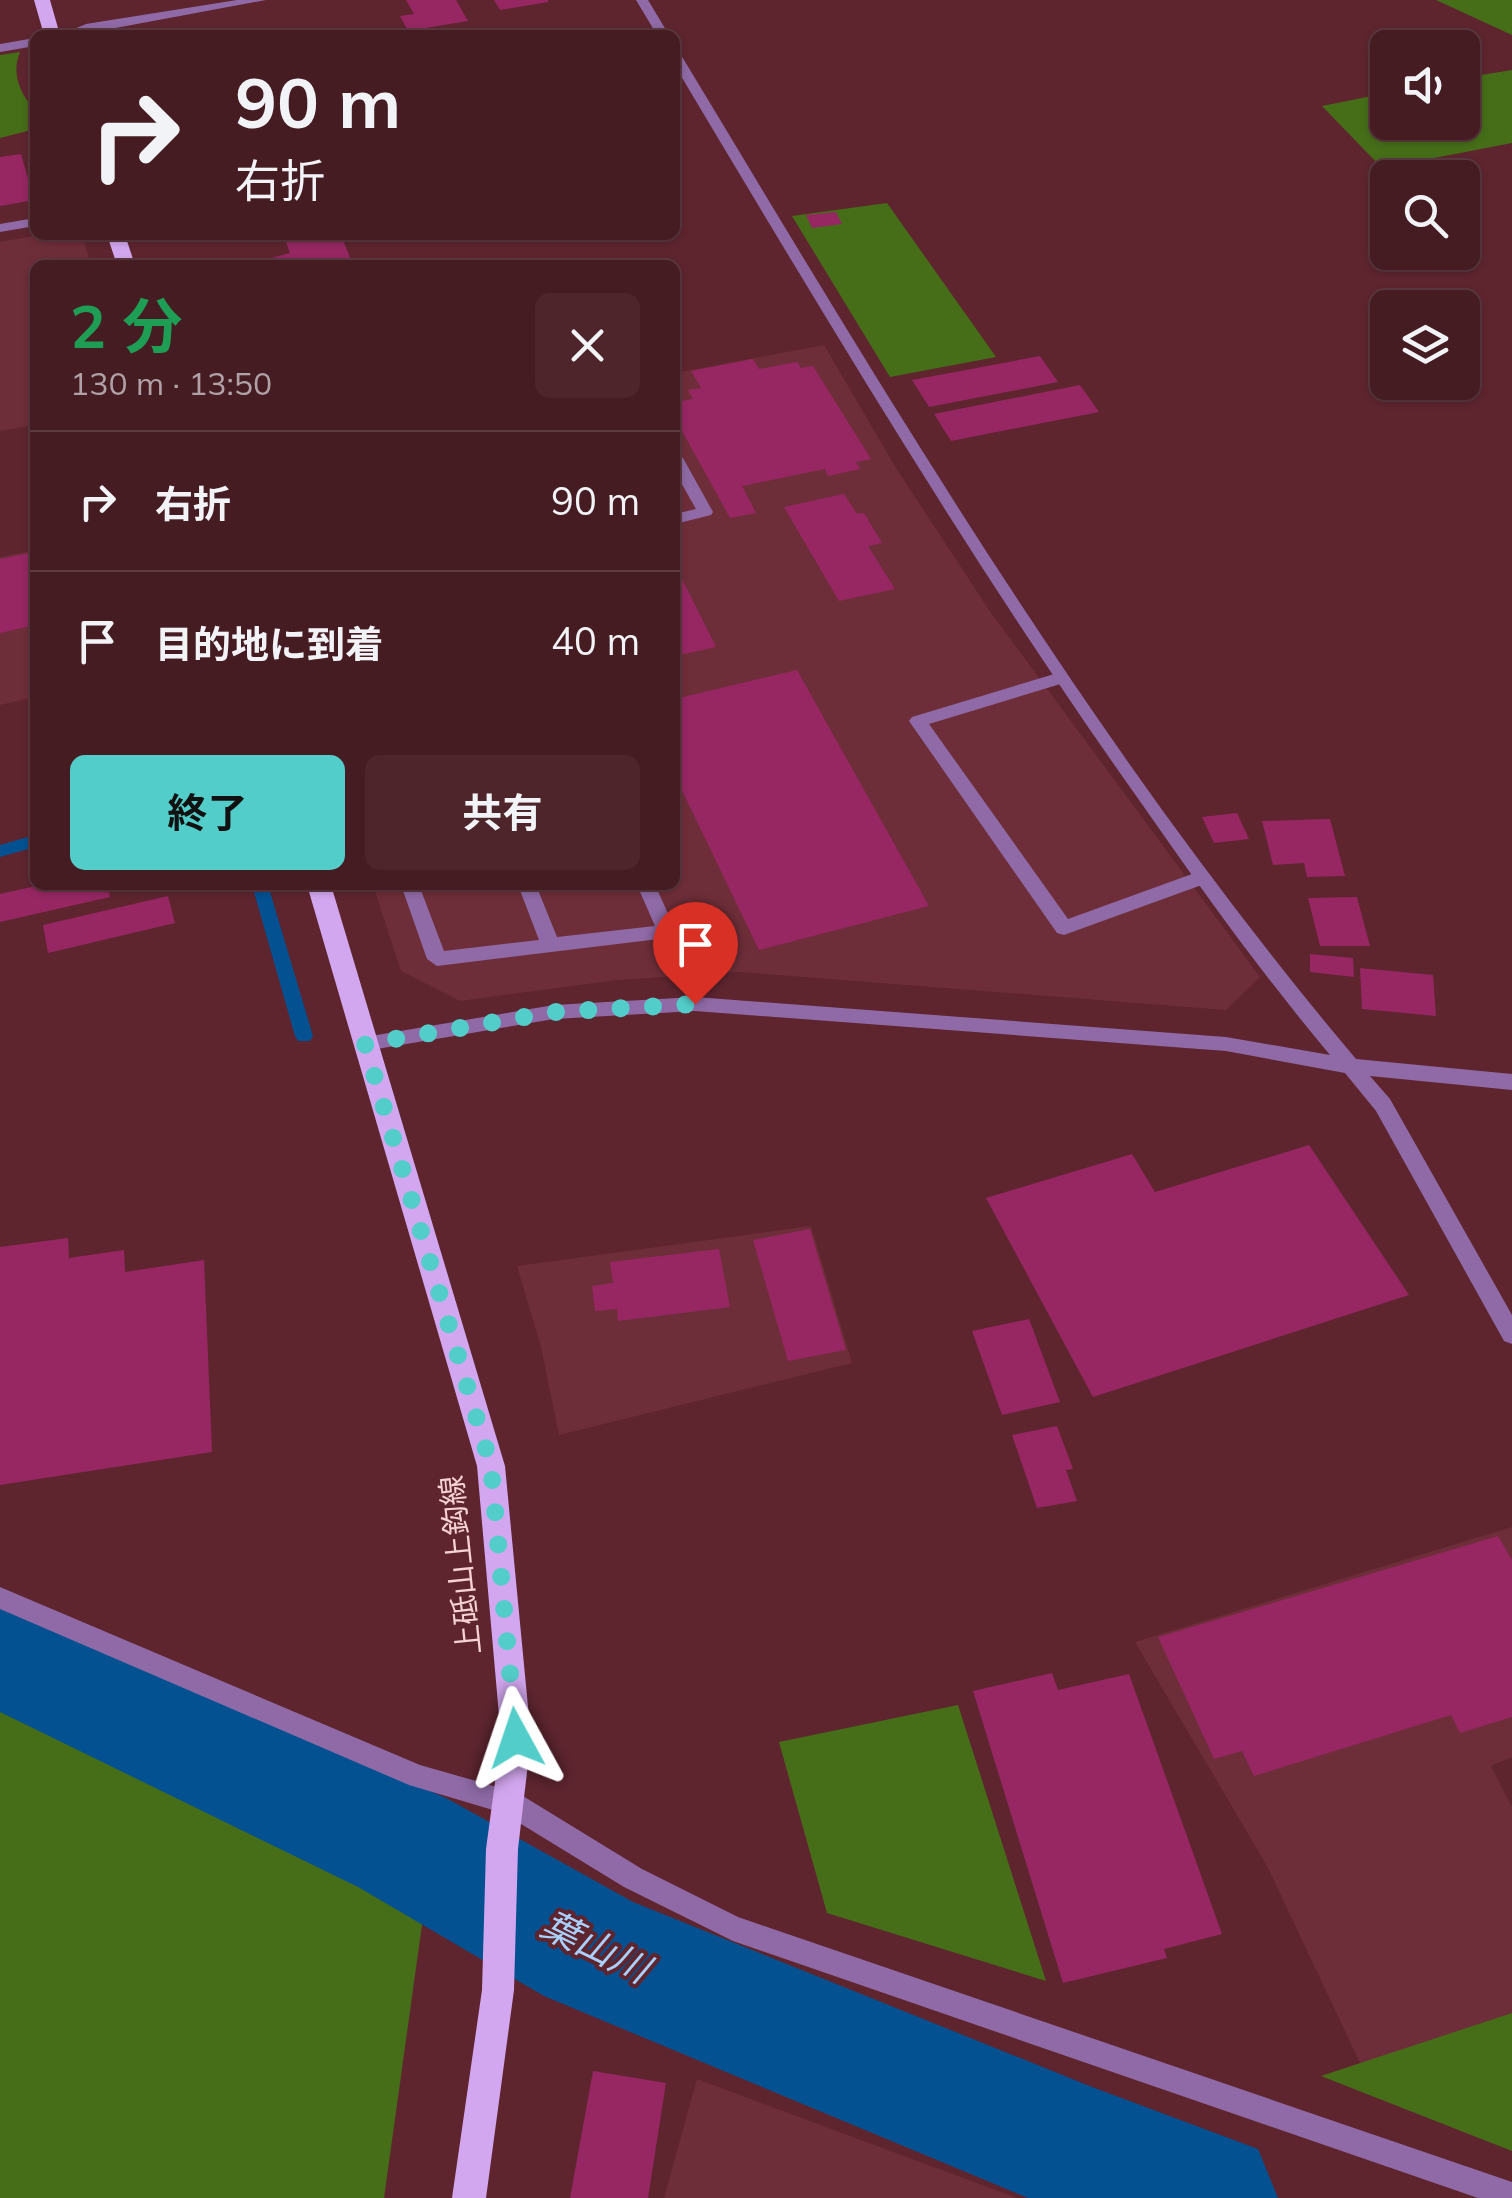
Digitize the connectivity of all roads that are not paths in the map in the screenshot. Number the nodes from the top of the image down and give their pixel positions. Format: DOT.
graph roads {
  1 [pos="42,0"];
  2 [pos="260,0"];
  3 [pos="642,0"];
  4 [pos="51,30"];
  5 [pos="80,30"];
  6 [pos="660,30"];
  7 [pos="30,43"];
  8 [pos="0,48"];
  9 [pos="680,63"];
  10 [pos="30,223"];
  11 [pos="0,228"];
  12 [pos="680,467"];
  13 [pos="680,518"];
  14 [pos="1061,678"];
  15 [pos="1203,877"];
  16 [pos="320,890"];
  17 [pos="412,890"];
  18 [pos="529,890"];
  19 [pos="648,890"];
  20 [pos="551,945"];
  21 [pos="365,1044"];
  22 [pos="1349,1066"];
  23 [pos="1512,1082"];
  24 [pos="1512,1335"];
  25 [pos="0,1598"];
  26 [pos="509,1802"];
  27 [pos="1512,2196"];
  28 [pos="469,2198"];
  1 -- 4 [label="main road"];
  2 -- 5 [label="street"];
  3 -- 6 [label="street"];
  7 -- 8 [label="street"];
  9 -- 14 [label="street"];
  10 -- 11 [label="street"];
  12 -- 13 [label="street"];
  14 -- 15 [label="street"];
  14 -- 15 [label="street"];
  15 -- 22 [label="street"];
  16 -- 21 [label="main road, 上砥山上鈎線"];
  17 -- 20 [label="street"];
  18 -- 20 [label="street"];
  19 -- 20 [label="street"];
  21 -- 22 [label="street"];
  21 -- 26 [label="main road, 上砥山上鈎線"];
  22 -- 23 [label="street"];
  22 -- 24 [label="street"];
  25 -- 26 [label="street"];
  26 -- 27 [label="street"];
  26 -- 28 [label="main road, 上砥山上鈎線"];
}
